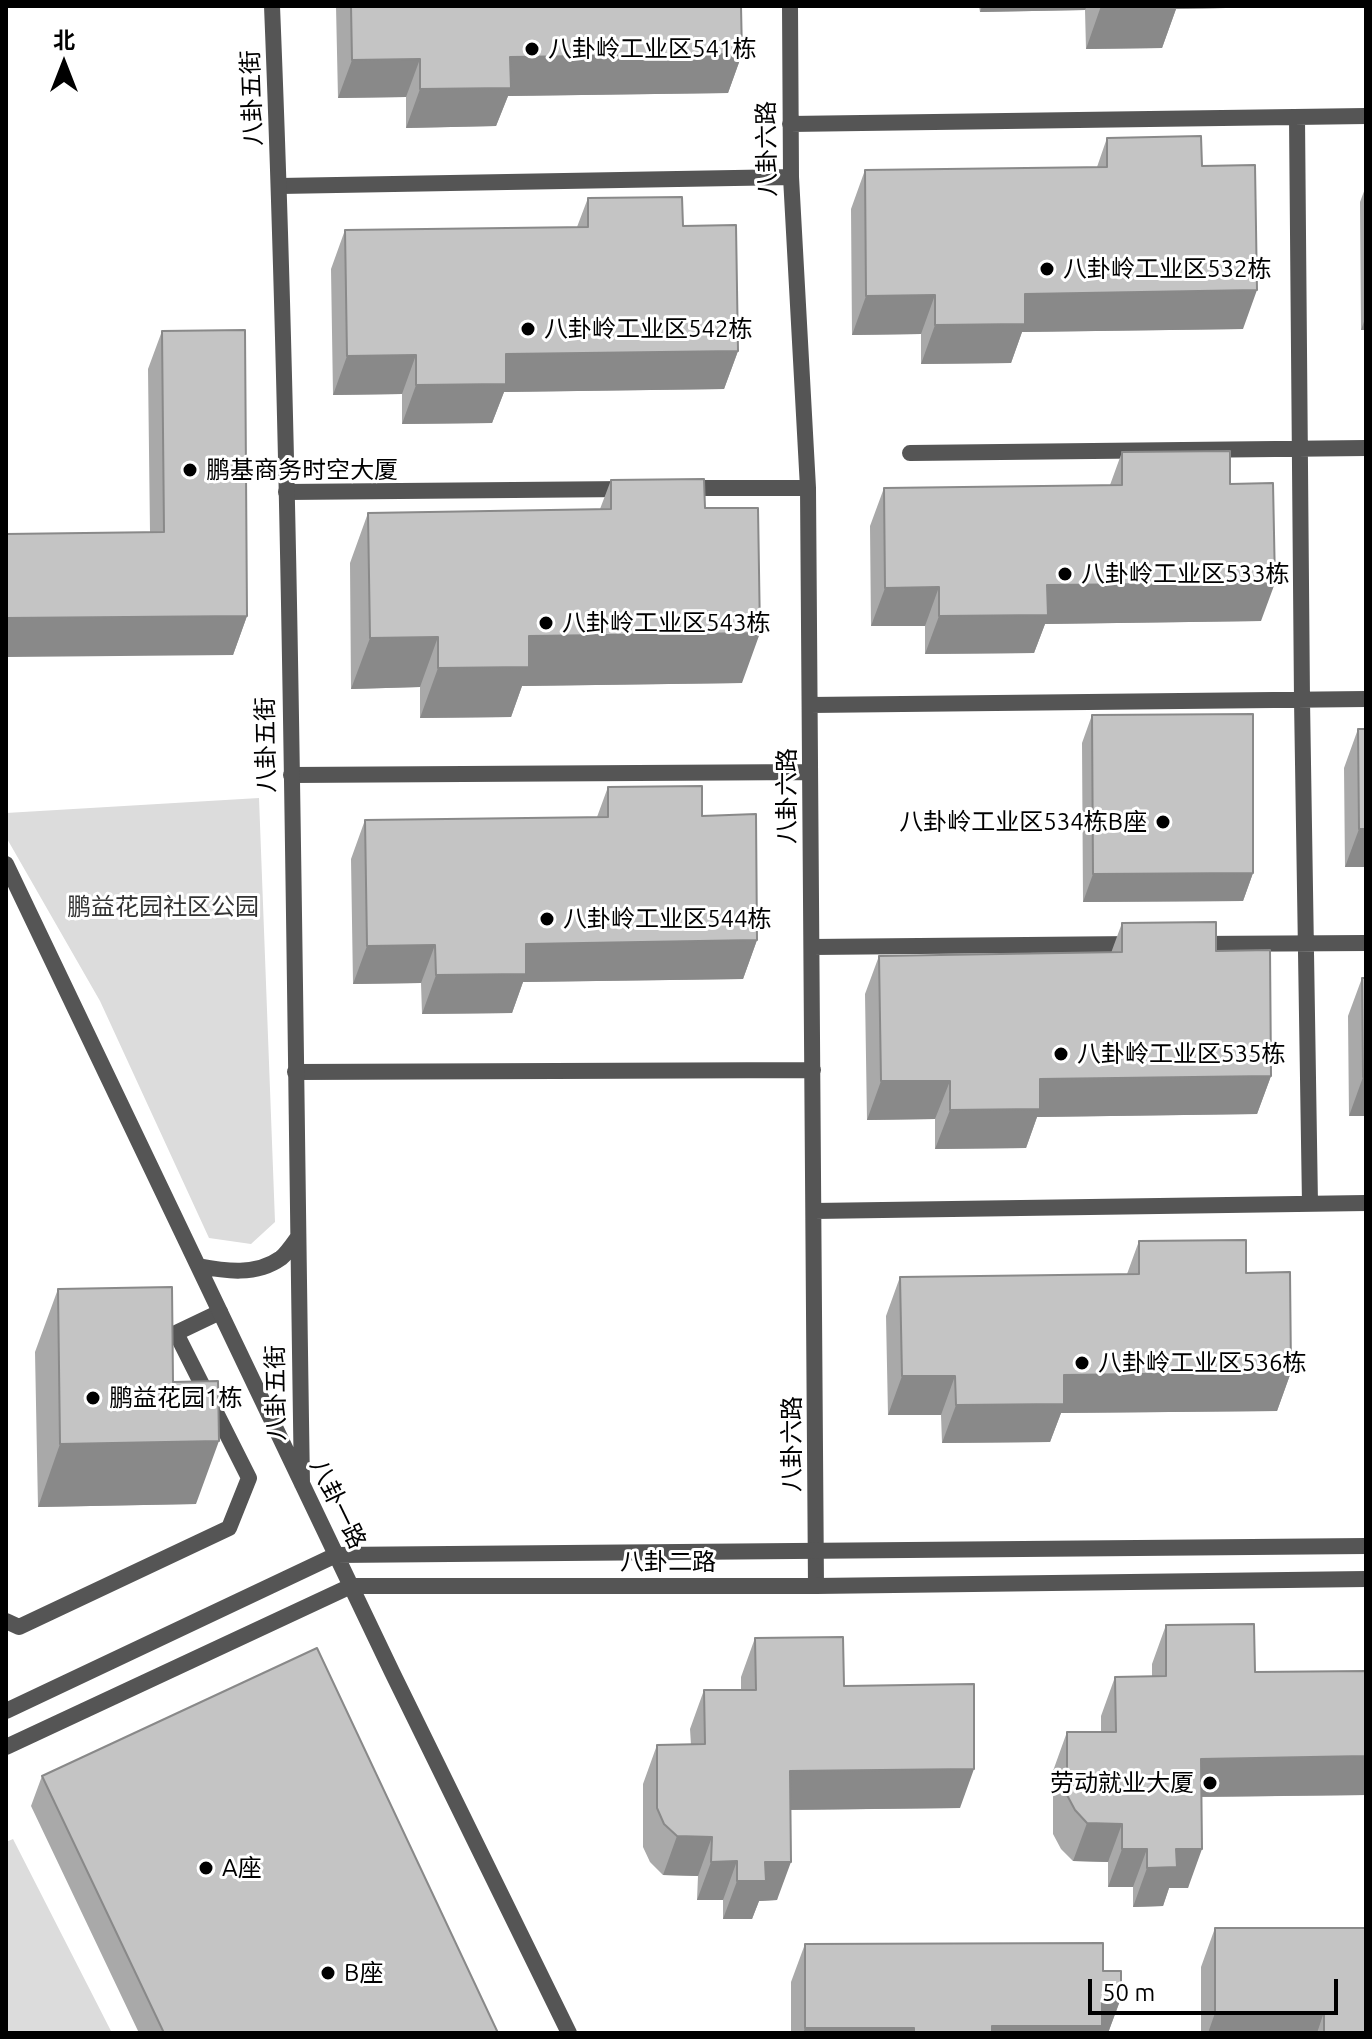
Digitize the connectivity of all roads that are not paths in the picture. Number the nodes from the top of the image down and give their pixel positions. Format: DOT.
graph roads {
  1 [pos="272,6"];
  2 [pos="790,6"];
  3 [pos="1366,116"];
  4 [pos="1297,117"];
  5 [pos="790,124"];
  6 [pos="791,177"];
  7 [pos="280,186"];
  8 [pos="1366,448"];
  9 [pos="1301,449"];
  10 [pos="910,453"];
  11 [pos="808,488"];
  12 [pos="637,489"];
  13 [pos="668,489"];
  14 [pos="286,492"];
  15 [pos="1366,699"];
  16 [pos="1302,700"];
  17 [pos="810,705"];
  18 [pos="810,772"];
  19 [pos="291,775"];
  20 [pos="6,864"];
  21 [pos="1305,943"];
  22 [pos="1366,943"];
  23 [pos="1146,944"];
  24 [pos="1178,944"];
  25 [pos="812,947"];
  26 [pos="813,1070"];
  27 [pos="295,1072"];
  28 [pos="1366,1203"];
  29 [pos="1310,1204"];
  30 [pos="814,1211"];
  31 [pos="298,1237"];
  32 [pos="198,1266"];
  33 [pos="220,1312"];
  34 [pos="302,1484"];
  35 [pos="1366,1546"];
  36 [pos="816,1552"];
  37 [pos="336,1555"];
  38 [pos="1366,1579"];
  39 [pos="351,1586"];
  40 [pos="816,1586"];
  41 [pos="6,1621"];
  42 [pos="6,1711"];
  43 [pos="6,1747"];
  44 [pos="569,2033"];
  1 -- 7 [label="street, 八卦五街"];
  2 -- 5 [label="street, 八卦六路"];
  3 -- 4 [label="street"];
  4 -- 5 [label="street"];
  4 -- 9 [label="street"];
  5 -- 6 [label="street, 八卦六路"];
  6 -- 7 [label="street"];
  6 -- 11 [label="street, 八卦六路"];
  7 -- 14 [label="street, 八卦五街"];
  8 -- 9 [label="street"];
  9 -- 10 [label="street"];
  9 -- 16 [label="street"];
  11 -- 13 [label="street"];
  11 -- 17 [label="street, 八卦六路"];
  12 -- 14 [label="street"];
  14 -- 19 [label="street, 八卦五街"];
  15 -- 16 [label="street"];
  16 -- 17 [label="street"];
  16 -- 21 [label="street"];
  17 -- 18 [label="street, 八卦六路"];
  18 -- 19 [label="street"];
  18 -- 25 [label="street, 八卦六路"];
  19 -- 27 [label="street, 八卦五街"];
  20 -- 32 [label="street, 八卦一路"];
  21 -- 22 [label="street"];
  21 -- 24 [label="street"];
  21 -- 29 [label="street"];
  23 -- 25 [label="street"];
  25 -- 26 [label="street, 八卦六路"];
  26 -- 27 [label="street"];
  26 -- 30 [label="street, 八卦六路"];
  27 -- 31 [label="street, 八卦五街"];
  28 -- 29 [label="street"];
  29 -- 30 [label="street"];
  30 -- 36 [label="street, 八卦六路"];
  31 -- 32 [label="street"];
  31 -- 34 [label="street, 八卦五街"];
  32 -- 33 [label="street, 八卦一路"];
  33 -- 34 [label="street, 八卦一路"];
  33 -- 41 [label="street"];
  34 -- 37 [label="street, 八卦一路"];
  35 -- 36 [label="street, 八卦二路"];
  36 -- 37 [label="street, 八卦二路"];
  36 -- 40 [label="street, 八卦六路"];
  37 -- 39 [label="street, 八卦一路"];
  37 -- 42 [label="street, 八卦二路"];
  38 -- 40 [label="street, 八卦二路"];
  39 -- 40 [label="street, 八卦二路"];
  39 -- 43 [label="street, 八卦二路"];
  39 -- 44 [label="street, 八卦一路"];
}
